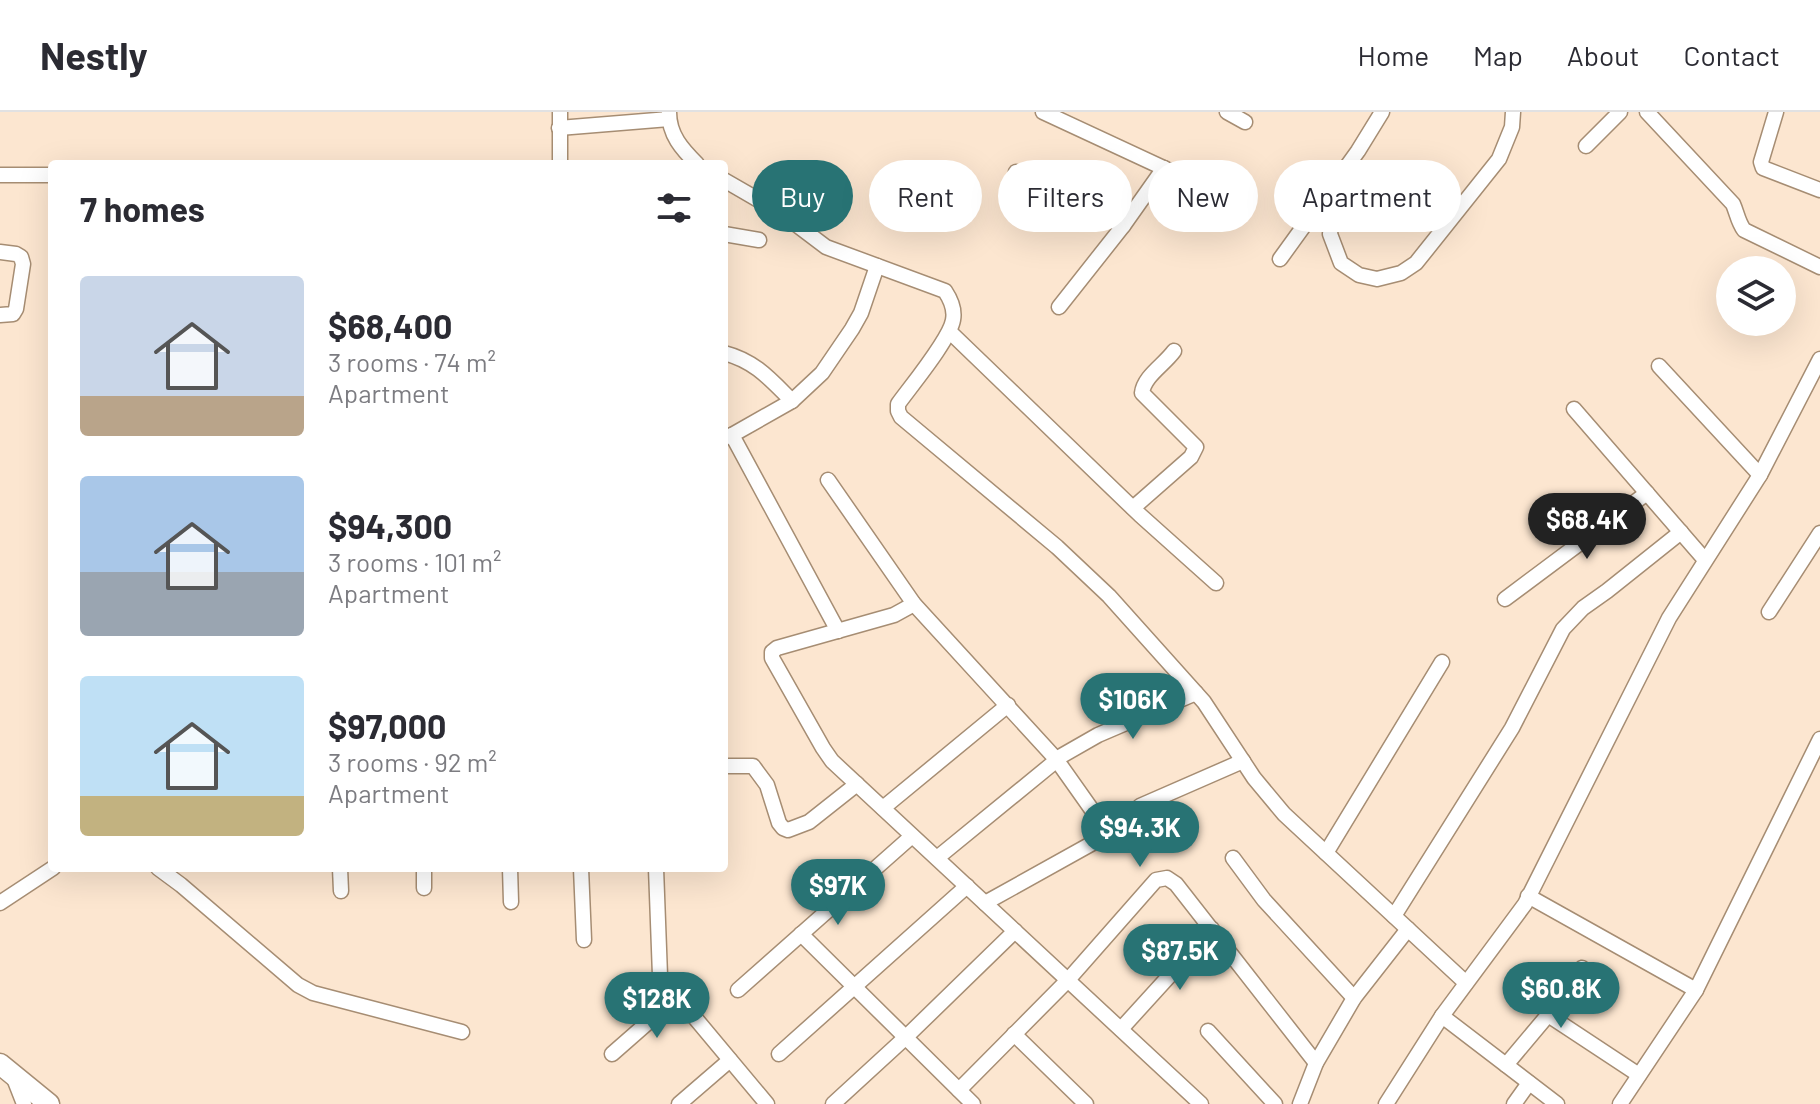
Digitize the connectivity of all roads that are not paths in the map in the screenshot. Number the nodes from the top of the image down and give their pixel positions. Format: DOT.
graph roads {
  1 [pos="560,112"];
  2 [pos="1043,112"];
  3 [pos="1227,112"];
  4 [pos="1382,112"];
  5 [pos="1513,112"];
  6 [pos="1620,112"];
  7 [pos="1647,112"];
  8 [pos="1776,112"];
  9 [pos="669,115"];
  10 [pos="1245,122"];
  11 [pos="559,128"];
  12 [pos="1586,146"];
  13 [pos="560,160"];
  14 [pos="694,160"];
  15 [pos="1351,160"];
  16 [pos="1148,161"];
  17 [pos="0,175"];
  18 [pos="48,175"];
  19 [pos="728,182"];
  20 [pos="1820,190"];
  21 [pos="1148,191"];
  22 [pos="1461,207"];
  23 [pos="1132,213"];
  24 [pos="1118,232"];
  25 [pos="1299,232"];
  26 [pos="1330,232"];
  27 [pos="1441,232"];
  28 [pos="728,235"];
  29 [pos="759,240"];
  30 [pos="0,252"];
  31 [pos="1280,259"];
  32 [pos="877,266"];
  33 [pos="1820,267"];
  34 [pos="1059,307"];
  35 [pos="0,315"];
  36 [pos="950,332"];
  37 [pos="1174,351"];
  38 [pos="728,354"];
  39 [pos="1820,359"];
  40 [pos="1659,366"];
  41 [pos="792,401"];
  42 [pos="1574,409"];
  43 [pos="728,436"];
  44 [pos="1760,475"];
  45 [pos="828,480"];
  46 [pos="1647,493"];
  47 [pos="1133,508"];
  48 [pos="1681,532"];
  49 [pos="1820,533"];
  50 [pos="1705,560"];
  51 [pos="1216,583"];
  52 [pos="1505,599"];
  53 [pos="914,604"];
  54 [pos="1769,612"];
  55 [pos="838,631"];
  56 [pos="1442,662"];
  57 [pos="1196,693"];
  58 [pos="1008,705"];
  59 [pos="1820,739"];
  60 [pos="1056,759"];
  61 [pos="1243,761"];
  62 [pos="728,766"];
  63 [pos="857,784"];
  64 [pos="1140,806"];
  65 [pos="883,808"];
  66 [pos="912,836"];
  67 [pos="1326,853"];
  68 [pos="937,858"];
  69 [pos="1233,858"];
  70 [pos="48,871"];
  71 [pos="163,872"];
  72 [pos="340,872"];
  73 [pos="424,872"];
  74 [pos="510,872"];
  75 [pos="581,872"];
  76 [pos="656,872"];
  77 [pos="967,886"];
  78 [pos="424,888"];
  79 [pos="341,891"];
  80 [pos="1528,896"];
  81 [pos="511,902"];
  82 [pos="0,903"];
  83 [pos="985,903"];
  84 [pos="1394,916"];
  85 [pos="1212,929"];
  86 [pos="1408,929"];
  87 [pos="1015,931"];
  88 [pos="801,934"];
  89 [pos="584,940"];
  90 [pos="1582,968"];
  91 [pos="1068,980"];
  92 [pos="1466,983"];
  93 [pos="855,987"];
  94 [pos="738,990"];
  95 [pos="1696,990"];
  96 [pos="677,997"];
  97 [pos="1354,998"];
  98 [pos="1548,1015"];
  99 [pos="1442,1016"];
  100 [pos="1121,1029"];
  101 [pos="1208,1031"];
  102 [pos="462,1032"];
  103 [pos="1014,1034"];
  104 [pos="906,1037"];
  105 [pos="612,1054"];
  106 [pos="779,1054"];
  107 [pos="730,1060"];
  108 [pos="1316,1063"];
  109 [pos="1506,1065"];
  110 [pos="6,1070"];
  111 [pos="1639,1075"];
  112 [pos="1529,1083"];
  113 [pos="959,1090"];
  114 [pos="24,1104"];
  115 [pos="49,1104"];
  116 [pos="679,1104"];
  117 [pos="767,1104"];
  118 [pos="833,1104"];
  119 [pos="973,1104"];
  120 [pos="1086,1104"];
  121 [pos="1201,1104"];
  122 [pos="1275,1104"];
  123 [pos="1300,1104"];
  124 [pos="1386,1104"];
  125 [pos="1514,1104"];
  126 [pos="1557,1104"];
  127 [pos="1620,1104"];
  1 -- 11 [label="street"];
  2 -- 16 [label="street"];
  3 -- 10 [label="street"];
  4 -- 15 [label="street"];
  5 -- 22 [label="street"];
  6 -- 12 [label="street"];
  7 -- 33 [label="street"];
  8 -- 20 [label="street"];
  9 -- 11 [label="street"];
  9 -- 14 [label="street"];
  11 -- 13 [label="street"];
  17 -- 18 [label="street"];
  19 -- 32 [label="street"];
  21 -- 23 [label="street"];
  24 -- 34 [label="street"];
  25 -- 31 [label="street"];
  26 -- 27 [label="street"];
  28 -- 29 [label="street"];
  30 -- 35 [label="street"];
  32 -- 36 [label="street"];
  32 -- 41 [label="street"];
  36 -- 47 [label="street"];
  36 -- 57 [label="street"];
  37 -- 47 [label="street"];
  38 -- 41 [label="street"];
  39 -- 44 [label="street"];
  40 -- 44 [label="street"];
  41 -- 43 [label="street"];
  42 -- 46 [label="street"];
  43 -- 55 [label="street"];
  44 -- 50 [label="street"];
  45 -- 53 [label="street"];
  46 -- 48 [label="street"];
  46 -- 52 [label="street"];
  47 -- 51 [label="street"];
  48 -- 50 [label="street"];
  48 -- 84 [label="street"];
  49 -- 54 [label="street"];
  50 -- 80 [label="street"];
  53 -- 55 [label="street"];
  53 -- 58 [label="street"];
  55 -- 63 [label="street"];
  56 -- 67 [label="street"];
  57 -- 60 [label="street"];
  57 -- 61 [label="street"];
  58 -- 60 [label="street"];
  58 -- 65 [label="street"];
  59 -- 95 [label="street"];
  60 -- 68 [label="street"];
  60 -- 83 [label="street"];
  61 -- 64 [label="street"];
  61 -- 67 [label="street"];
  62 -- 63 [label="street"];
  63 -- 65 [label="street"];
  65 -- 66 [label="street"];
  66 -- 68 [label="street"];
  66 -- 88 [label="street"];
  67 -- 84 [label="street"];
  68 -- 77 [label="street"];
  69 -- 97 [label="street"];
  70 -- 82 [label="street"];
  71 -- 102 [label="street"];
  72 -- 79 [label="street"];
  73 -- 78 [label="street"];
  74 -- 81 [label="street"];
  75 -- 89 [label="street"];
  76 -- 96 [label="street"];
  77 -- 83 [label="street"];
  77 -- 93 [label="street"];
  80 -- 92 [label="street"];
  80 -- 95 [label="street"];
  83 -- 87 [label="street"];
  84 -- 86 [label="street"];
  85 -- 91 [label="street"];
  85 -- 100 [label="street"];
  85 -- 108 [label="street"];
  86 -- 92 [label="street"];
  86 -- 97 [label="street"];
  87 -- 91 [label="street"];
  87 -- 104 [label="street"];
  88 -- 93 [label="street"];
  88 -- 94 [label="street"];
  90 -- 98 [label="street"];
  91 -- 100 [label="street"];
  91 -- 103 [label="street"];
  92 -- 99 [label="street"];
  93 -- 104 [label="street"];
  93 -- 106 [label="street"];
  95 -- 111 [label="street"];
  96 -- 105 [label="street"];
  96 -- 107 [label="street"];
  97 -- 108 [label="street"];
  98 -- 109 [label="street"];
  98 -- 111 [label="street"];
  99 -- 109 [label="street"];
  99 -- 124 [label="street"];
  100 -- 121 [label="street"];
  101 -- 122 [label="street"];
  103 -- 113 [label="street"];
  103 -- 120 [label="street"];
  104 -- 113 [label="street"];
  104 -- 118 [label="street"];
  107 -- 116 [label="street"];
  107 -- 117 [label="street"];
  108 -- 123 [label="street"];
  109 -- 112 [label="street"];
  110 -- 114 [label="street"];
  110 -- 115 [label="street"];
  111 -- 127 [label="street"];
  112 -- 125 [label="street"];
  112 -- 126 [label="street"];
  113 -- 119 [label="street"];
}
